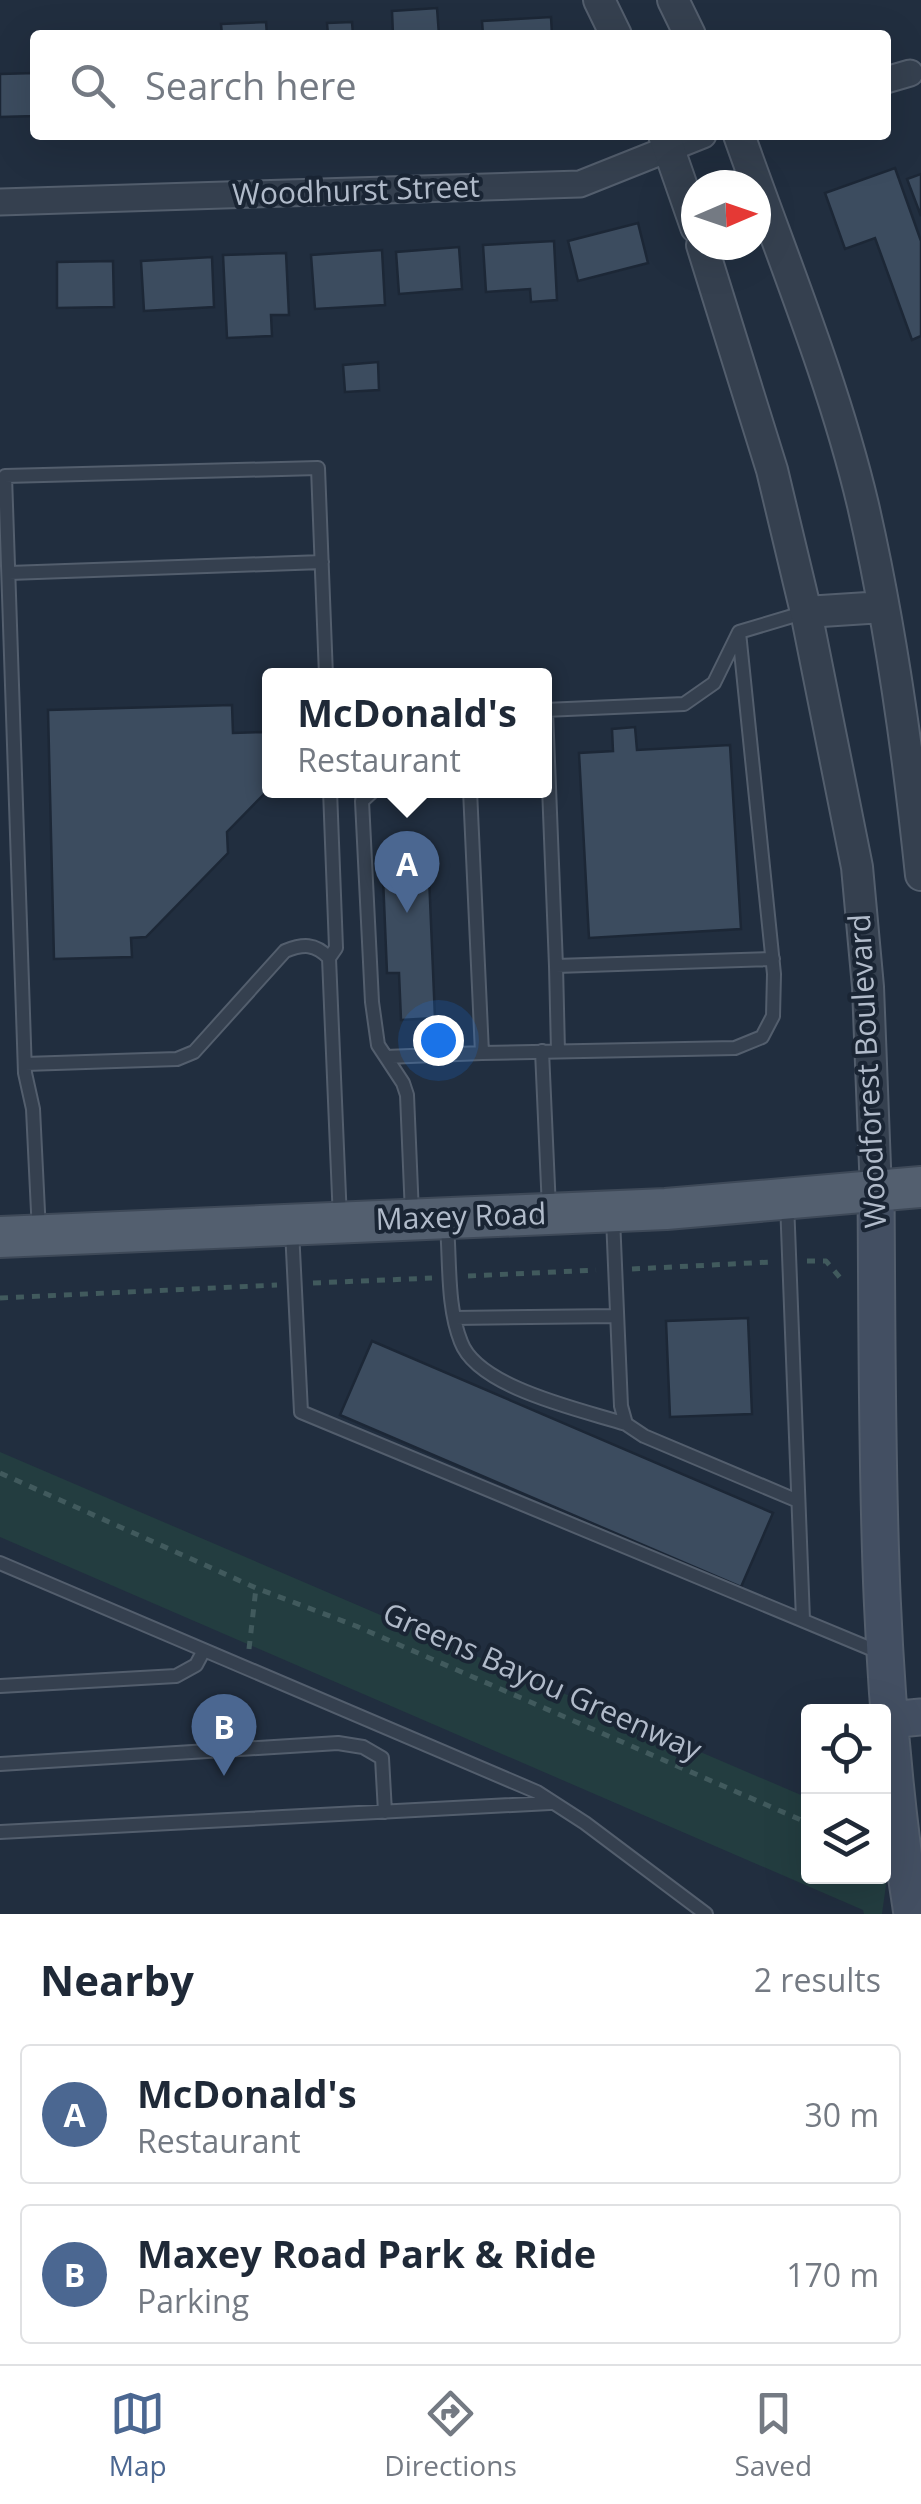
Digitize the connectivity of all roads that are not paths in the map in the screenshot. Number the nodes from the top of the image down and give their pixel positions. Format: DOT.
graph roads {
  1 [pos="599,0"];
  2 [pos="673,0"];
  3 [pos="614,30"];
  4 [pos="688,30"];
  5 [pos="741,140"];
  6 [pos="666,141"];
  7 [pos="681,184"];
  8 [pos="0,202"];
  9 [pos="707,260"];
  10 [pos="322,562"];
  11 [pos="9,572"];
  12 [pos="883,607"];
  13 [pos="806,612"];
  14 [pos="739,632"];
  15 [pos="326,668"];
  16 [pos="552,710"];
  17 [pos="915,773"];
  18 [pos="330,798"];
  19 [pos="365,798"];
  20 [pos="470,798"];
  21 [pos="549,798"];
  22 [pos="920,860"];
  23 [pos="329,958"];
  24 [pos="773,959"];
  25 [pos="556,966"];
  26 [pos="542,1051"];
  27 [pos="558,1051"];
  28 [pos="482,1053"];
  29 [pos="386,1057"];
  30 [pos="25,1064"];
  31 [pos="921,1188"];
  32 [pos="876,1192"];
  33 [pos="787,1199"];
  34 [pos="612,1211"];
  35 [pos="549,1214"];
  36 [pos="429,1219"];
  37 [pos="340,1223"];
  38 [pos="292,1225"];
  39 [pos="20,1236"];
  40 [pos="617,1316"];
  41 [pos="454,1318"];
  42 [pos="626,1424"];
  43 [pos="798,1500"];
  44 [pos="0,1563"];
  45 [pos="803,1620"];
  46 [pos="204,1650"];
  47 [pos="884,1654"];
  48 [pos="0,1686"];
  49 [pos="905,1718"];
  50 [pos="0,1764"];
  51 [pos="550,1803"];
  52 [pos="385,1812"];
  53 [pos="0,1832"];
  54 [pos="706,1914"];
  55 [pos="912,1914"];
  1 -- 3 [label="street"];
  2 -- 4 [label="street"];
  5 -- 12 [label="street"];
  6 -- 7 [label="street"];
  6 -- 8 [label="street, Woodhurst Street"];
  9 -- 13 [label="street, Woodforest Boulevard"];
  10 -- 11 [label="lane"];
  10 -- 11 [label="lane"];
  10 -- 15 [label="lane"];
  11 -- 30 [label="lane"];
  12 -- 13 [label="street"];
  12 -- 17 [label="street"];
  13 -- 14 [label="lane"];
  13 -- 32 [label="street, Woodforest Boulevard"];
  14 -- 16 [label="lane"];
  14 -- 24 [label="lane"];
  17 -- 22 [label="street"];
  18 -- 23 [label="lane"];
  19 -- 29 [label="lane"];
  20 -- 28 [label="lane"];
  21 -- 25 [label="lane"];
  23 -- 30 [label="lane"];
  23 -- 37 [label="lane"];
  24 -- 25 [label="lane"];
  24 -- 27 [label="lane"];
  25 -- 27 [label="lane"];
  26 -- 27 [label="lane"];
  26 -- 28 [label="lane"];
  26 -- 35 [label="lane"];
  28 -- 29 [label="lane"];
  29 -- 36 [label="lane"];
  30 -- 39 [label="lane"];
  31 -- 32 [label="main road, Maxey Road"];
  32 -- 33 [label="main road, Maxey Road"];
  32 -- 47 [label="main road, Woodforest Boulevard"];
  33 -- 34 [label="main road, Maxey Road"];
  33 -- 43 [label="lane"];
  34 -- 35 [label="main road, Maxey Road"];
  34 -- 40 [label="lane"];
  35 -- 36 [label="main road, Maxey Road"];
  36 -- 37 [label="main road, Maxey Road"];
  36 -- 41 [label="lane"];
  37 -- 38 [label="main road, Maxey Road"];
  38 -- 39 [label="main road, Maxey Road"];
  38 -- 45 [label="lane"];
  40 -- 41 [label="lane"];
  40 -- 42 [label="lane"];
  41 -- 42 [label="lane"];
  42 -- 43 [label="lane"];
  43 -- 45 [label="lane"];
  44 -- 46 [label="lane"];
  45 -- 47 [label="lane"];
  46 -- 48 [label="lane"];
  46 -- 51 [label="lane"];
  47 -- 49 [label="main road, Woodforest Boulevard"];
  49 -- 55 [label="main road, Woodforest Boulevard"];
  50 -- 52 [label="lane"];
  51 -- 52 [label="lane"];
  51 -- 54 [label="lane"];
  52 -- 53 [label="lane"];
}
